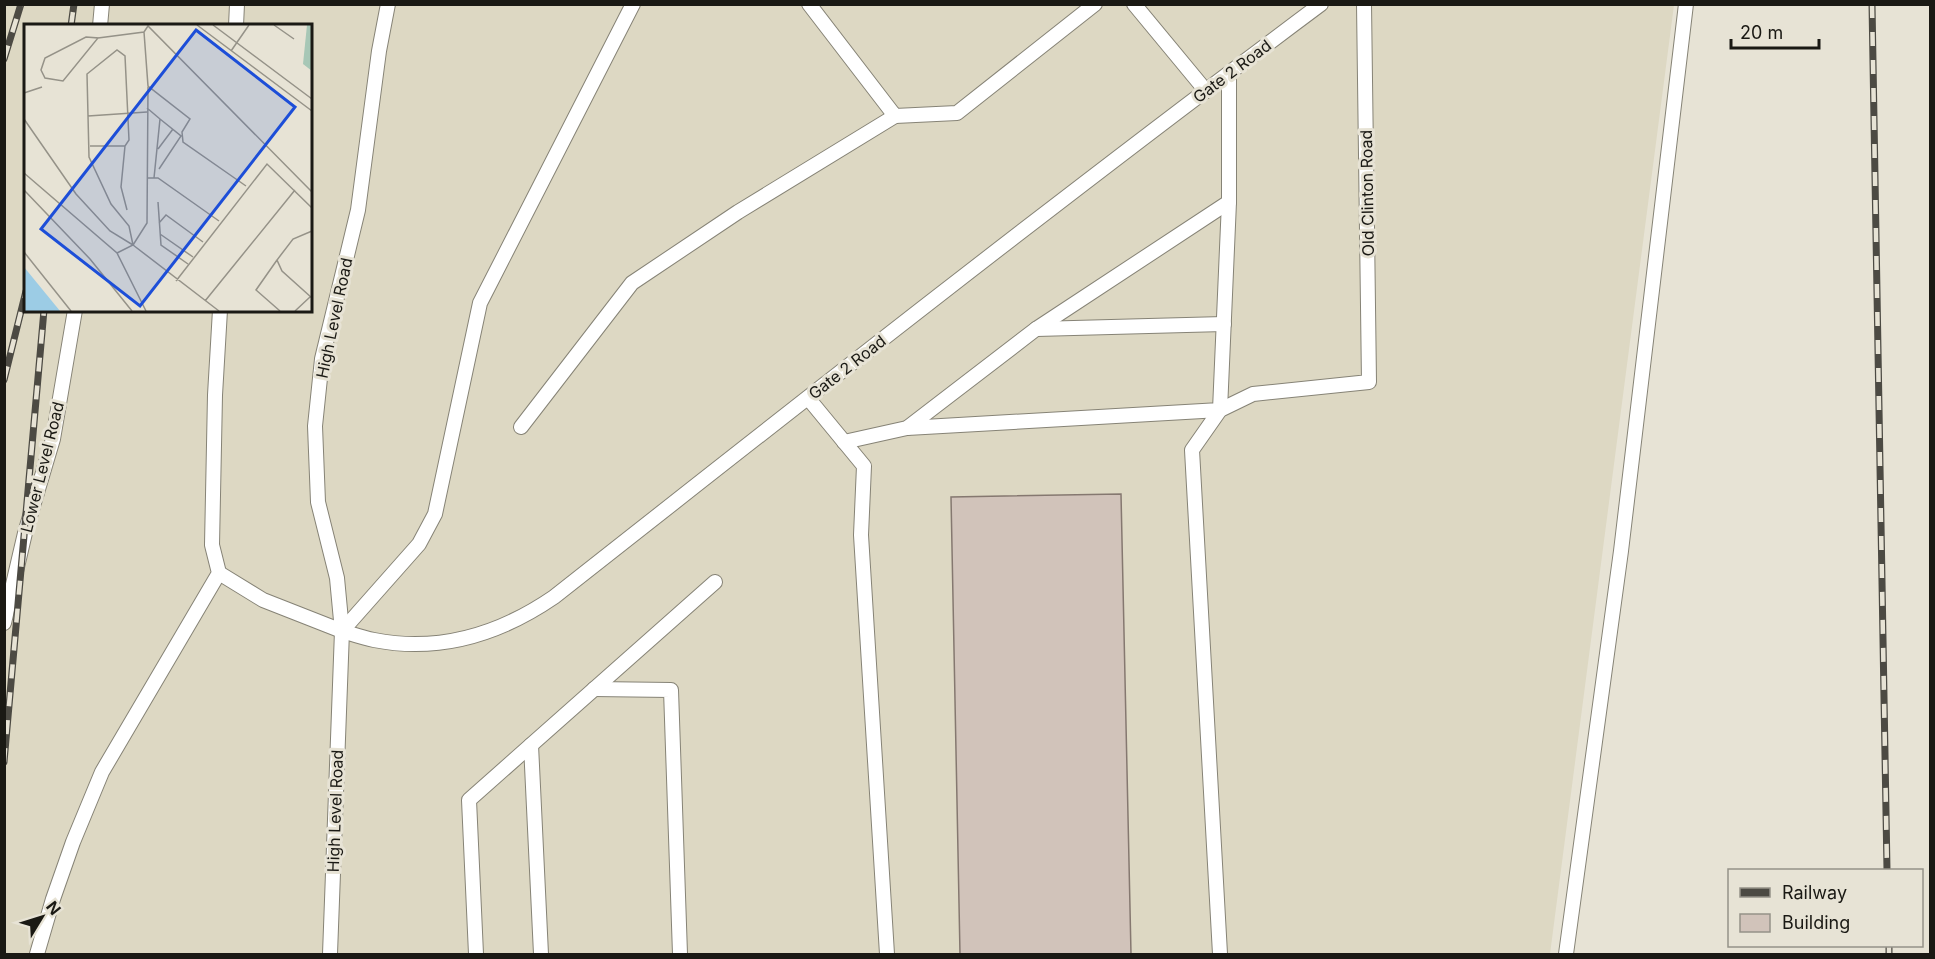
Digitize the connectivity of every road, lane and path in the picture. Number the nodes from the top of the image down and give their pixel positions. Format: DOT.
graph roads {
  1 [pos="102,4"];
  2 [pos="237,4"];
  3 [pos="388,4"];
  4 [pos="633,4"];
  5 [pos="809,4"];
  6 [pos="1095,4"];
  7 [pos="1134,4"];
  8 [pos="1321,4"];
  9 [pos="1364,4"];
  10 [pos="1686,4"];
  11 [pos="100,24"];
  12 [pos="236,24"];
  13 [pos="1229,73"];
  14 [pos="1206,91"];
  15 [pos="895,116"];
  16 [pos="1229,202"];
  17 [pos="75,312"];
  18 [pos="220,312"];
  19 [pos="1224,324"];
  20 [pos="1036,328"];
  21 [pos="808,398"];
  22 [pos="1220,410"];
  23 [pos="521,427"];
  24 [pos="907,428"];
  25 [pos="844,442"];
  26 [pos="219,573"];
  27 [pos="715,582"];
  28 [pos="4,623"];
  29 [pos="342,631"];
  30 [pos="594,689"];
  31 [pos="531,745"];
  32 [pos="37,954"];
  33 [pos="330,954"];
  34 [pos="476,954"];
  35 [pos="541,954"];
  36 [pos="680,954"];
  37 [pos="887,954"];
  38 [pos="1220,954"];
  39 [pos="1566,954"];
  1 -- 11 [label="lane"];
  2 -- 12 [label="lane"];
  3 -- 29 [label="lane, High Level Road"];
  4 -- 29 [label="lane"];
  5 -- 15 [label="lane"];
  6 -- 15 [label="lane"];
  7 -- 14 [label="lane"];
  8 -- 13 [label="lane, Gate 2 Road"];
  9 -- 22 [label="lane, Old Clinton Road"];
  10 -- 39 [label="lane"];
  13 -- 14 [label="lane, Gate 2 Road"];
  13 -- 16 [label="lane"];
  14 -- 21 [label="lane, Gate 2 Road"];
  15 -- 23 [label="lane"];
  16 -- 19 [label="lane"];
  16 -- 20 [label="lane"];
  17 -- 28 [label="lane, Lower Level Road"];
  18 -- 26 [label="lane"];
  19 -- 20 [label="lane"];
  19 -- 22 [label="lane"];
  20 -- 24 [label="lane"];
  21 -- 25 [label="lane"];
  21 -- 29 [label="lane, Gate 2 Road"];
  22 -- 24 [label="lane"];
  22 -- 38 [label="lane"];
  24 -- 25 [label="lane"];
  25 -- 37 [label="lane"];
  26 -- 29 [label="lane"];
  26 -- 32 [label="lane"];
  27 -- 30 [label="lane"];
  29 -- 33 [label="lane, High Level Road"];
  30 -- 31 [label="lane"];
  30 -- 36 [label="lane"];
  31 -- 34 [label="lane"];
  31 -- 35 [label="lane"];
}
